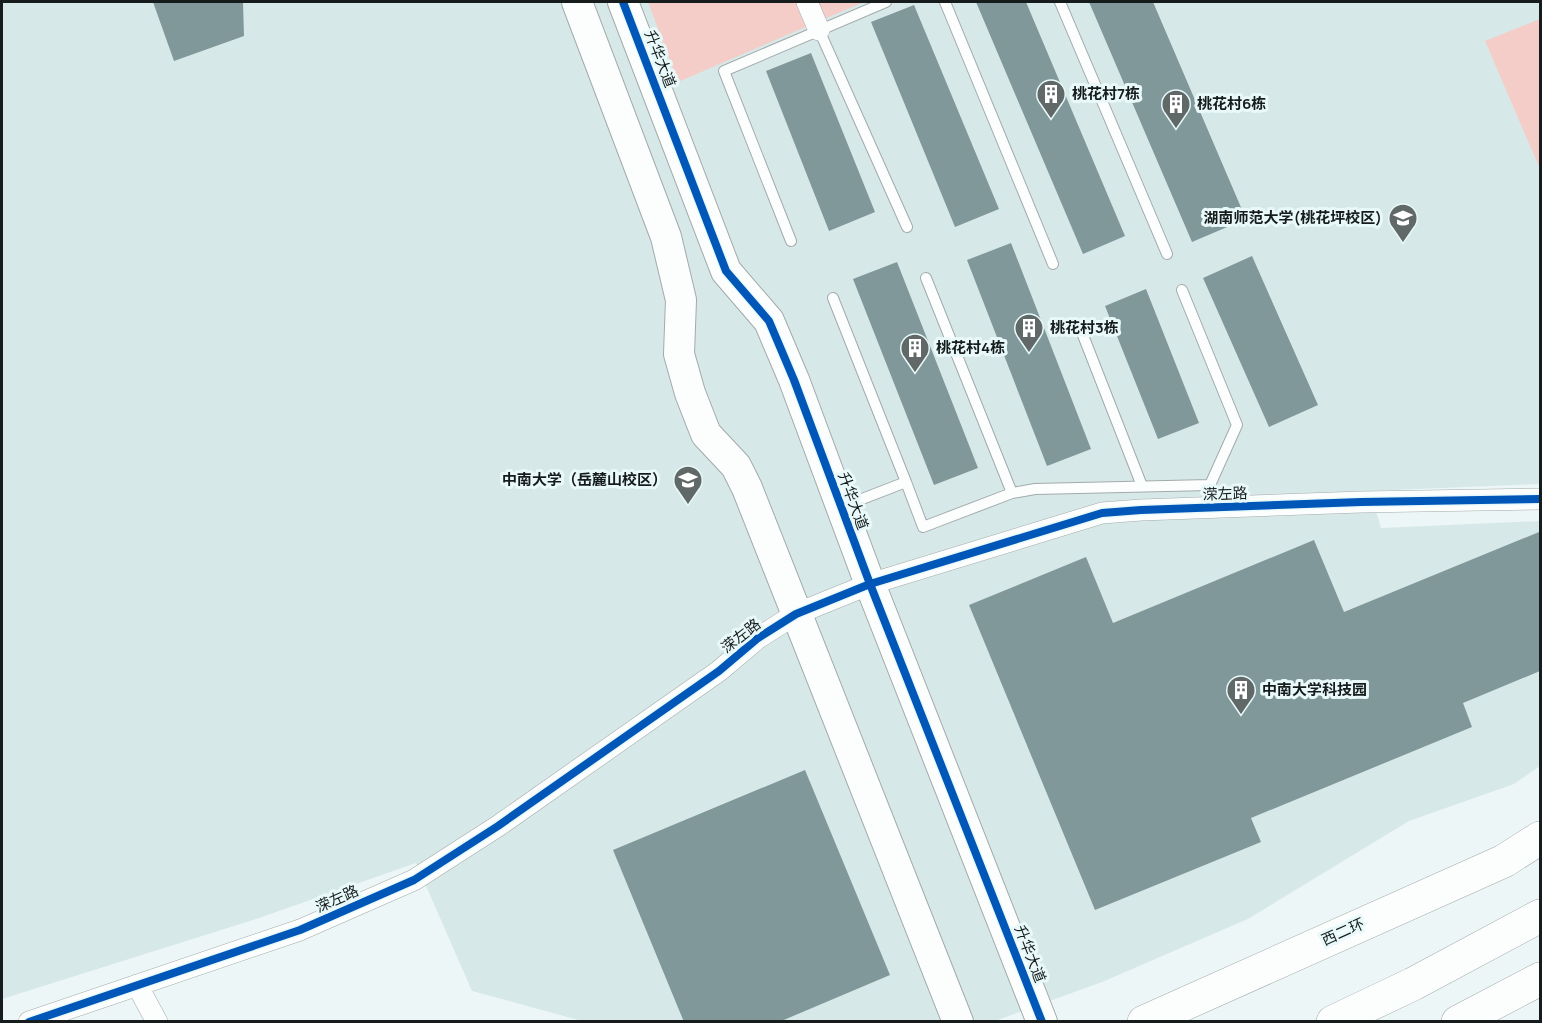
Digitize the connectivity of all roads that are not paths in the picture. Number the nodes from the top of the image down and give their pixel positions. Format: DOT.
graph roads {
  1 [pos="577,2"];
  2 [pos="623,2"];
  3 [pos="807,2"];
  4 [pos="886,2"];
  5 [pos="945,2"];
  6 [pos="1060,2"];
  7 [pos="819,30"];
  8 [pos="907,227"];
  9 [pos="791,241"];
  10 [pos="1167,254"];
  11 [pos="1053,264"];
  12 [pos="926,279"];
  13 [pos="1182,290"];
  14 [pos="833,298"];
  15 [pos="1079,325"];
  16 [pos="906,482"];
  17 [pos="1142,486"];
  18 [pos="1012,493"];
  19 [pos="1540,499"];
  20 [pos="841,507"];
  21 [pos="870,584"];
  22 [pos="796,614"];
  23 [pos="1540,838"];
  24 [pos="1540,916"];
  25 [pos="1540,979"];
  26 [pos="137,985"];
  27 [pos="29,1022"];
  28 [pos="157,1022"];
  29 [pos="958,1022"];
  30 [pos="1042,1022"];
  31 [pos="1144,1022"];
  32 [pos="1333,1022"];
  33 [pos="1458,1022"];
  1 -- 22 [label="street"];
  2 -- 20 [label="street, 升华大道"];
  3 -- 7 [label="street"];
  4 -- 7 [label="lane"];
  5 -- 11 [label="lane"];
  6 -- 10 [label="lane"];
  7 -- 8 [label="lane"];
  7 -- 9 [label="lane"];
  12 -- 18 [label="lane"];
  13 -- 17 [label="lane"];
  14 -- 16 [label="lane"];
  15 -- 17 [label="lane"];
  16 -- 18 [label="lane"];
  16 -- 20 [label="lane"];
  17 -- 18 [label="lane"];
  19 -- 21 [label="street, 溁左路"];
  20 -- 21 [label="street, 升华大道"];
  21 -- 22 [label="street, 溁左路"];
  21 -- 30 [label="street, 升华大道"];
  22 -- 26 [label="street, 溁左路"];
  22 -- 29 [label="street"];
  23 -- 31 [label="main road, 西二环"];
  24 -- 32 [label="main road"];
  25 -- 33 [label="main road"];
  26 -- 27 [label="street, 溁左路"];
  26 -- 28 [label="street"];
}
